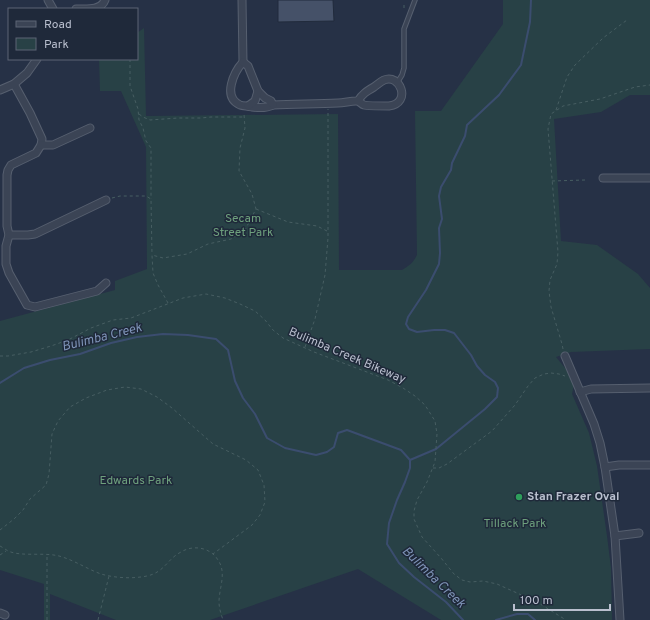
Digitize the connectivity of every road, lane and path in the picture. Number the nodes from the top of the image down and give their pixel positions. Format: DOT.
graph roads {
  1 [pos="105,0"];
  2 [pos="242,0"];
  3 [pos="415,0"];
  4 [pos="96,8"];
  5 [pos="627,20"];
  6 [pos="36,60"];
  7 [pos="130,60"];
  8 [pos="243,62"];
  9 [pos="397,83"];
  10 [pos="14,84"];
  11 [pos="650,85"];
  12 [pos="0,90"];
  13 [pos="258,91"];
  14 [pos="358,101"];
  15 [pos="328,104"];
  16 [pos="273,105"];
  17 [pos="248,106"];
  18 [pos="556,111"];
  19 [pos="138,114"];
  20 [pos="244,114"];
  21 [pos="244,118"];
  22 [pos="90,128"];
  23 [pos="41,145"];
  24 [pos="603,178"];
  25 [pos="650,178"];
  26 [pos="585,180"];
  27 [pos="552,181"];
  28 [pos="151,199"];
  29 [pos="106,200"];
  30 [pos="256,209"];
  31 [pos="328,232"];
  32 [pos="9,235"];
  33 [pos="152,255"];
  34 [pos="106,283"];
  35 [pos="168,303"];
  36 [pos="305,348"];
  37 [pos="0,356"];
  38 [pos="564,356"];
  39 [pos="575,380"];
  40 [pos="650,388"];
  41 [pos="580,392"];
  42 [pos="650,465"];
  43 [pos="433,467"];
  44 [pos="606,467"];
  45 [pos="0,530"];
  46 [pos="639,533"];
  47 [pos="615,536"];
  48 [pos="0,546"];
  49 [pos="6,550"];
  50 [pos="47,554"];
  51 [pos="213,554"];
  52 [pos="0,555"];
  53 [pos="109,576"];
  54 [pos="47,620"];
  55 [pos="98,620"];
  56 [pos="223,620"];
  57 [pos="566,620"];
  58 [pos="620,620"];
  1 -- 4 [label="street"];
  2 -- 8 [label="street"];
  3 -- 9 [label="lane"];
  5 -- 18 [label="path"];
  6 -- 10 [label="street"];
  7 -- 19 [label="path"];
  8 -- 13 [label="street"];
  8 -- 17 [label="street"];
  9 -- 14 [label="street"];
  9 -- 14 [label="street"];
  10 -- 12 [label="street"];
  10 -- 23 [label="street"];
  11 -- 18 [label="path"];
  13 -- 16 [label="street"];
  13 -- 17 [label="street"];
  14 -- 15 [label="street"];
  15 -- 16 [label="street"];
  15 -- 31 [label="path"];
  16 -- 17 [label="street"];
  18 -- 27 [label="path"];
  19 -- 21 [label="path"];
  19 -- 28 [label="path"];
  20 -- 21 [label="path"];
  21 -- 30 [label="path"];
  22 -- 23 [label="street"];
  23 -- 32 [label="street"];
  24 -- 25 [label="street"];
  26 -- 27 [label="path"];
  27 -- 38 [label="path"];
  28 -- 29 [label="path"];
  28 -- 33 [label="path"];
  29 -- 32 [label="street"];
  30 -- 31 [label="path"];
  30 -- 33 [label="path"];
  31 -- 36 [label="path"];
  32 -- 34 [label="street"];
  33 -- 35 [label="path"];
  35 -- 36 [label="path, Bulimba Creek Bikeway"];
  35 -- 37 [label="path, Bulimba Creek Bikeway"];
  36 -- 43 [label="path, Bulimba Creek Bikeway"];
  38 -- 39 [label="street"];
  39 -- 41 [label="street"];
  39 -- 43 [label="path"];
  40 -- 41 [label="street"];
  41 -- 44 [label="street"];
  42 -- 44 [label="street"];
  43 -- 57 [label="path, Bulimba Creek Bikeway"];
  44 -- 47 [label="street"];
  45 -- 51 [label="path"];
  46 -- 47 [label="street"];
  47 -- 58 [label="street"];
  48 -- 49 [label="path"];
  49 -- 50 [label="path"];
  49 -- 52 [label="path"];
  50 -- 53 [label="path"];
  50 -- 54 [label="path"];
  51 -- 53 [label="path"];
  51 -- 56 [label="path"];
  53 -- 55 [label="path"];
}
